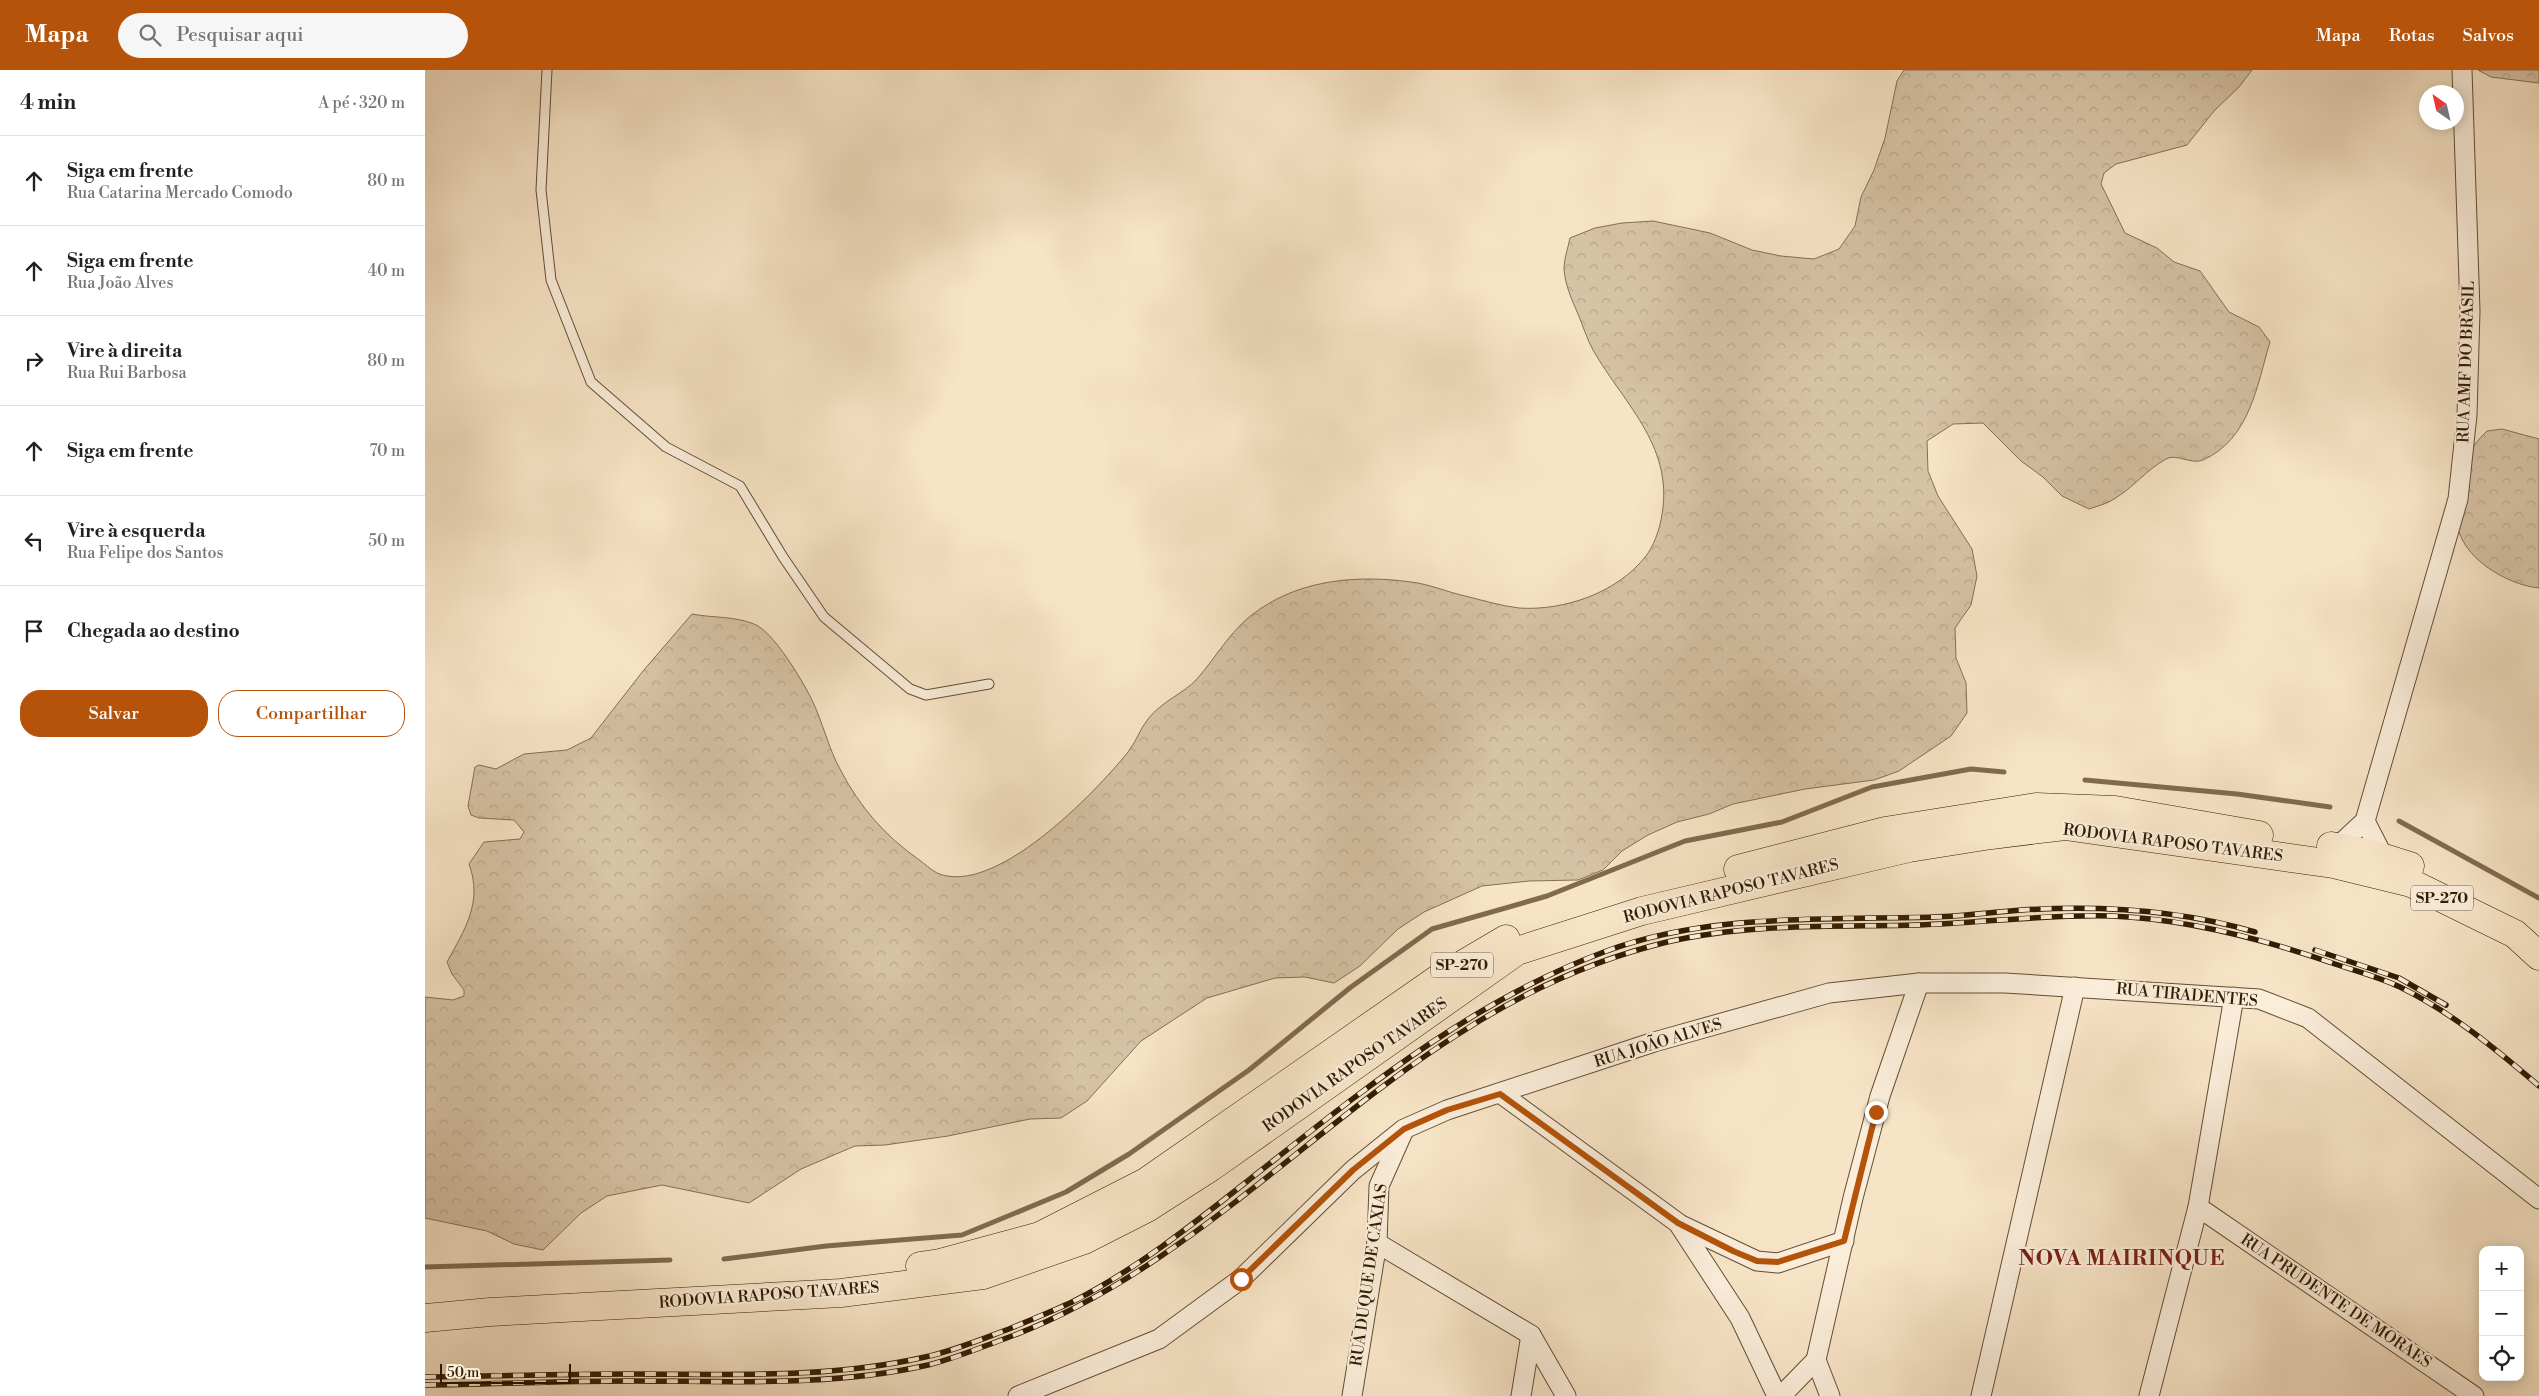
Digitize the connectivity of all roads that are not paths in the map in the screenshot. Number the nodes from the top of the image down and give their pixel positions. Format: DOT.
graph roads {
  1 [pos="547,70"];
  2 [pos="2462,70"];
  3 [pos="989,684"];
  4 [pos="2365,821"];
  5 [pos="2337,847"];
  6 [pos="2384,858"];
  7 [pos="2539,929"];
  8 [pos="2539,956"];
  9 [pos="1919,983"];
  10 [pos="2075,987"];
  11 [pos="2233,997"];
  12 [pos="1500,1094"];
  13 [pos="1404,1129"];
  14 [pos="2539,1199"];
  15 [pos="2198,1207"];
  16 [pos="1678,1223"];
  17 [pos="1844,1241"];
  18 [pos="1377,1243"];
  19 [pos="425,1300"];
  20 [pos="425,1318"];
  21 [pos="1531,1335"];
  22 [pos="1816,1360"];
  23 [pos="1018,1396"];
  24 [pos="1352,1396"];
  25 [pos="1521,1396"];
  26 [pos="1566,1396"];
  27 [pos="1777,1396"];
  28 [pos="1781,1396"];
  29 [pos="1830,1396"];
  30 [pos="1981,1396"];
  31 [pos="2149,1396"];
  32 [pos="2474,1396"];
  1 -- 3 [label="lane"];
  2 -- 4 [label="street, RUA AMF DO BRASIL"];
  4 -- 5 [label="street"];
  4 -- 6 [label="street"];
  5 -- 6 [label="highway, RODOVIA RAPOSO TAVARES / SP-270"];
  5 -- 19 [label="highway, RODOVIA RAPOSO TAVARES / SP-270"];
  6 -- 7 [label="highway, RODOVIA RAPOSO TAVARES / SP-270"];
  8 -- 20 [label="highway, RODOVIA RAPOSO TAVARES / SP-270"];
  9 -- 10 [label="street, RUA TIRADENTES"];
  9 -- 12 [label="street, RUA JOÃO ALVES"];
  9 -- 17 [label="street"];
  10 -- 11 [label="street, RUA TIRADENTES"];
  10 -- 30 [label="street"];
  11 -- 14 [label="street, RUA TIRADENTES"];
  11 -- 15 [label="street"];
  12 -- 13 [label="street, RUA JOÃO ALVES"];
  12 -- 16 [label="street"];
  13 -- 18 [label="street, RUA DUQUE DE CAXIAS"];
  13 -- 23 [label="street, RUA JOÃO ALVES"];
  15 -- 31 [label="street"];
  15 -- 32 [label="street, RUA PRUDENTE DE MORAES"];
  16 -- 17 [label="street"];
  16 -- 27 [label="street"];
  17 -- 22 [label="street"];
  18 -- 21 [label="street"];
  18 -- 24 [label="street, RUA DUQUE DE CAXIAS"];
  21 -- 25 [label="street"];
  21 -- 26 [label="street"];
  22 -- 28 [label="street"];
  22 -- 29 [label="street"];
}
